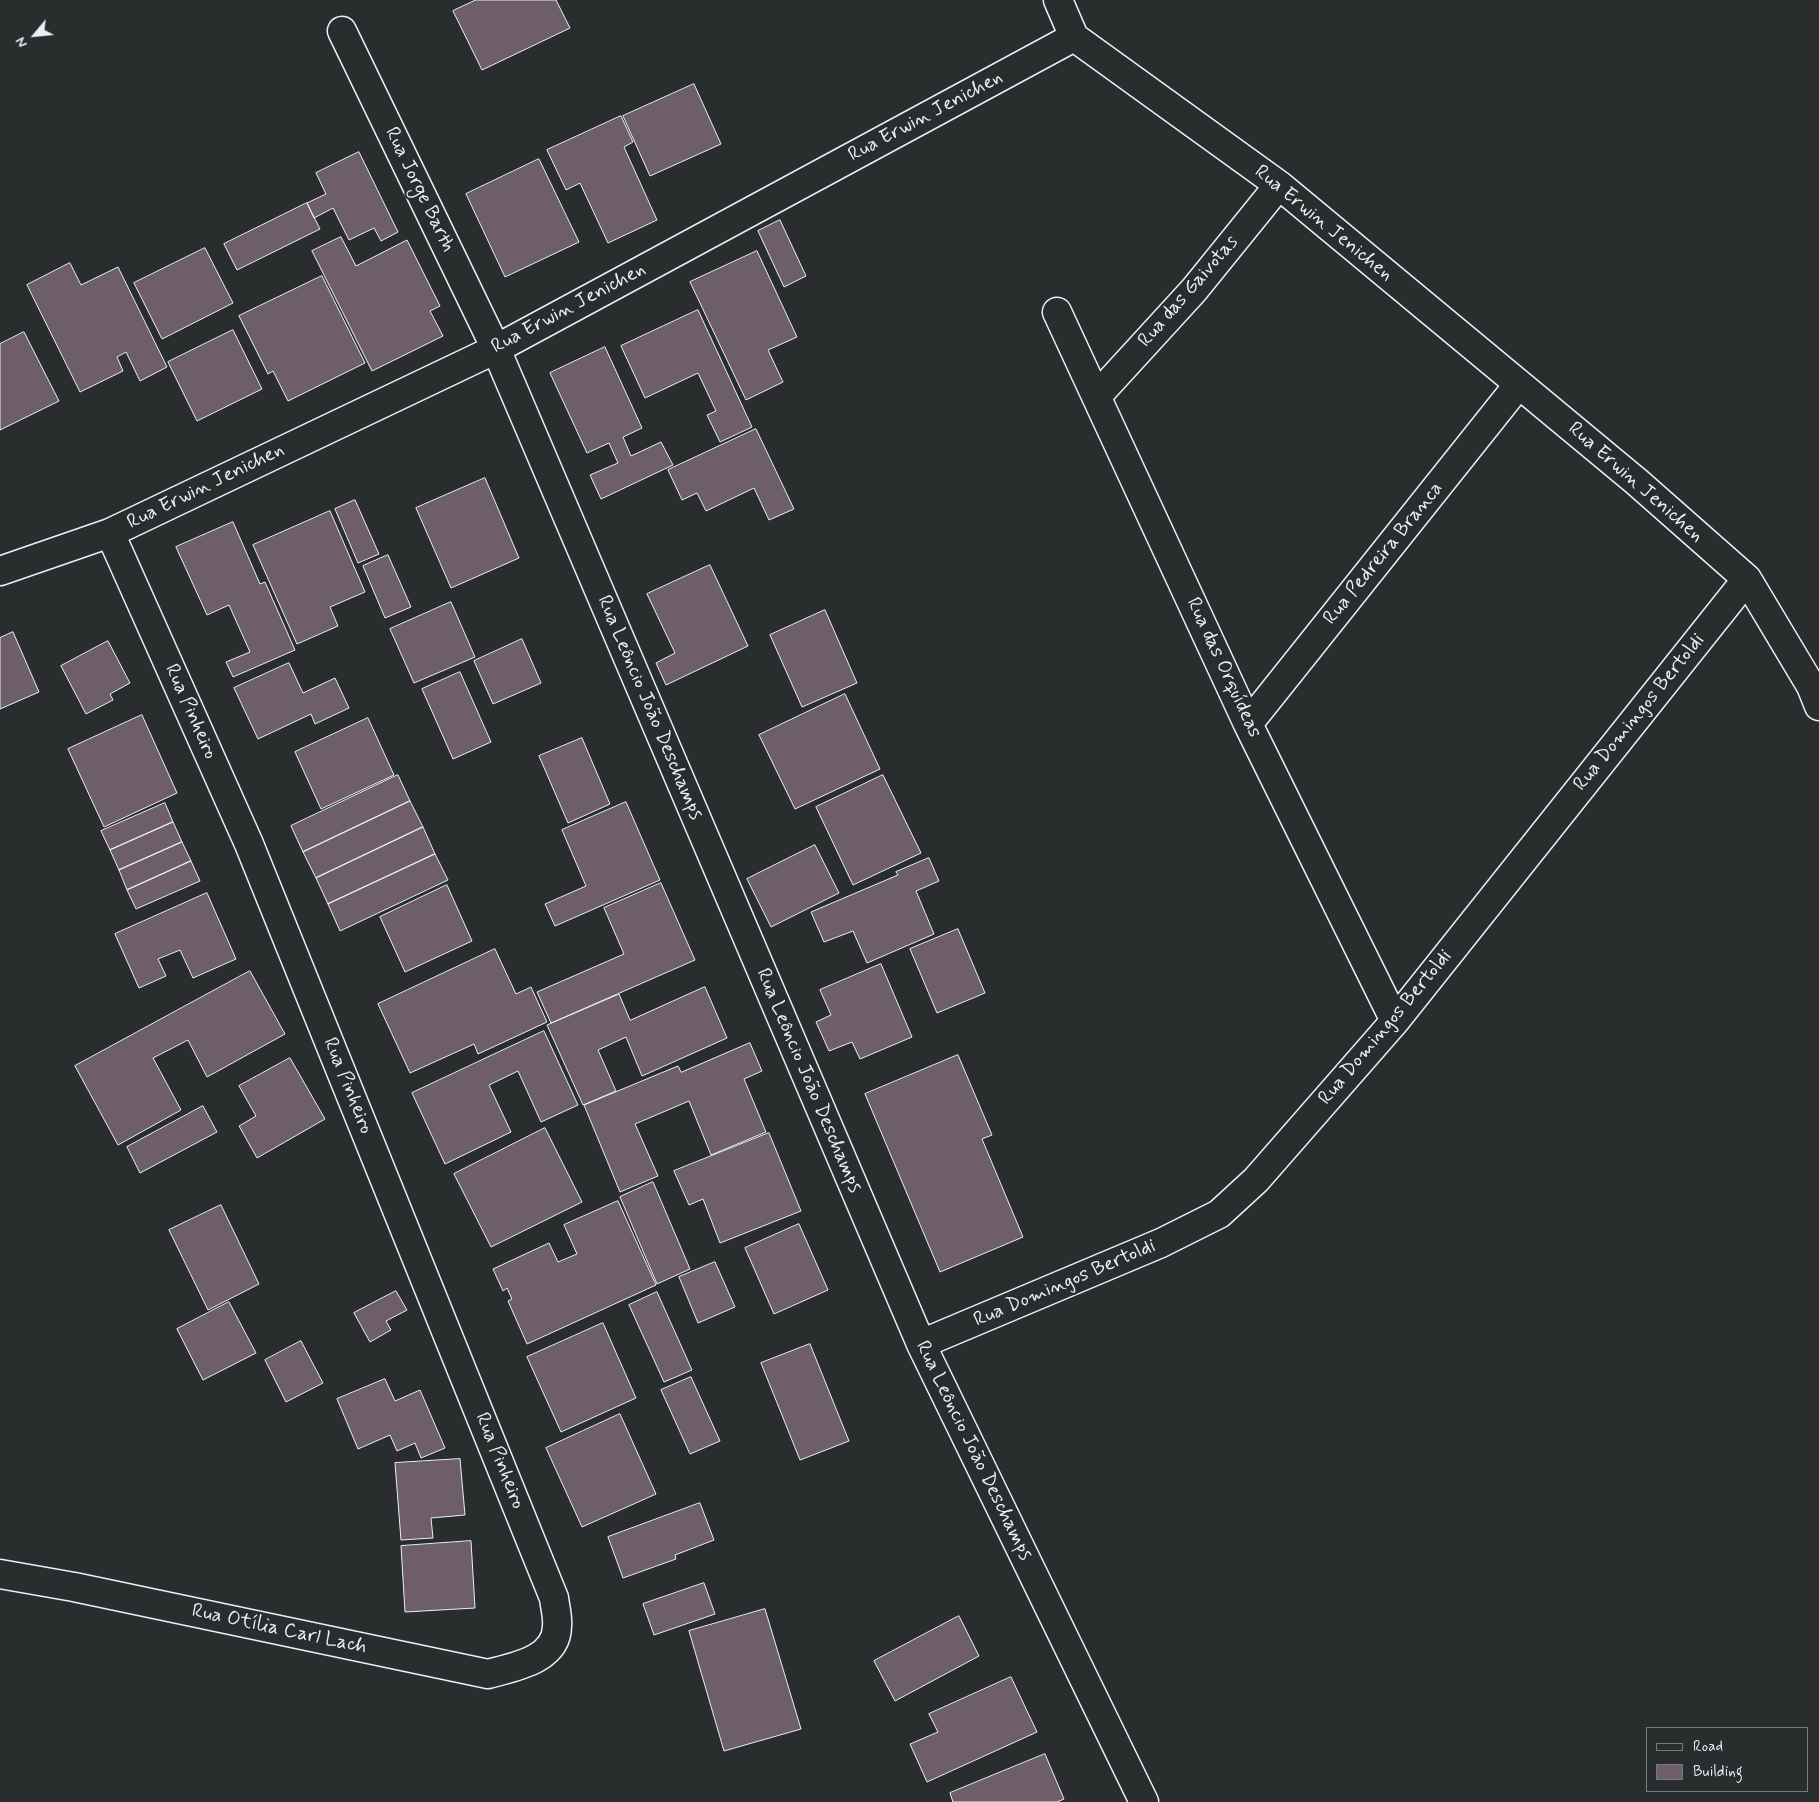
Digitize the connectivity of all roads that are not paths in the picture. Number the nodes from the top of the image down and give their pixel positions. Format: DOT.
graph roads {
  1 [pos="1058,0"];
  2 [pos="342,31"];
  3 [pos="1074,37"];
  4 [pos="1278,186"];
  5 [pos="1057,312"];
  6 [pos="496,349"];
  7 [pos="1519,384"];
  8 [pos="1097,396"];
  9 [pos="110,533"];
  10 [pos="0,571"];
  11 [pos="1747,579"];
  12 [pos="1819,706"];
  13 [pos="1248,724"];
  14 [pos="1395,1021"];
  15 [pos="921,1344"];
  16 [pos="0,1574"];
  17 [pos="552,1646"];
  18 [pos="1144,1802"];
  1 -- 3 [label="street"];
  2 -- 6 [label="street, Rua Jorge Barth"];
  3 -- 4 [label="street, Rua Erwin Jenichen"];
  3 -- 6 [label="street, Rua Erwin Jenichen"];
  4 -- 7 [label="street, Rua Erwin Jenichen"];
  4 -- 8 [label="street, Rua das Gaivotas"];
  5 -- 8 [label="street, Rua das Orquídeas"];
  6 -- 9 [label="street, Rua Erwin Jenichen"];
  6 -- 15 [label="street, Rua Leôncio João Deschamps"];
  7 -- 11 [label="street, Rua Erwin Jenichen"];
  7 -- 13 [label="street, Rua Pedreira Branca"];
  8 -- 13 [label="street, Rua das Orquídeas"];
  9 -- 10 [label="street, Rua Erwin Jenichen"];
  9 -- 17 [label="street, Rua Pinheiro"];
  11 -- 12 [label="street, Rua Erwin Jenichen"];
  11 -- 14 [label="street, Rua Domingos Bertoldi"];
  13 -- 14 [label="street, Rua das Orquídeas"];
  14 -- 15 [label="street, Rua Domingos Bertoldi"];
  15 -- 18 [label="street, Rua Leôncio João Deschamps"];
  16 -- 17 [label="street, Rua Otília Carl Lach"];
}
